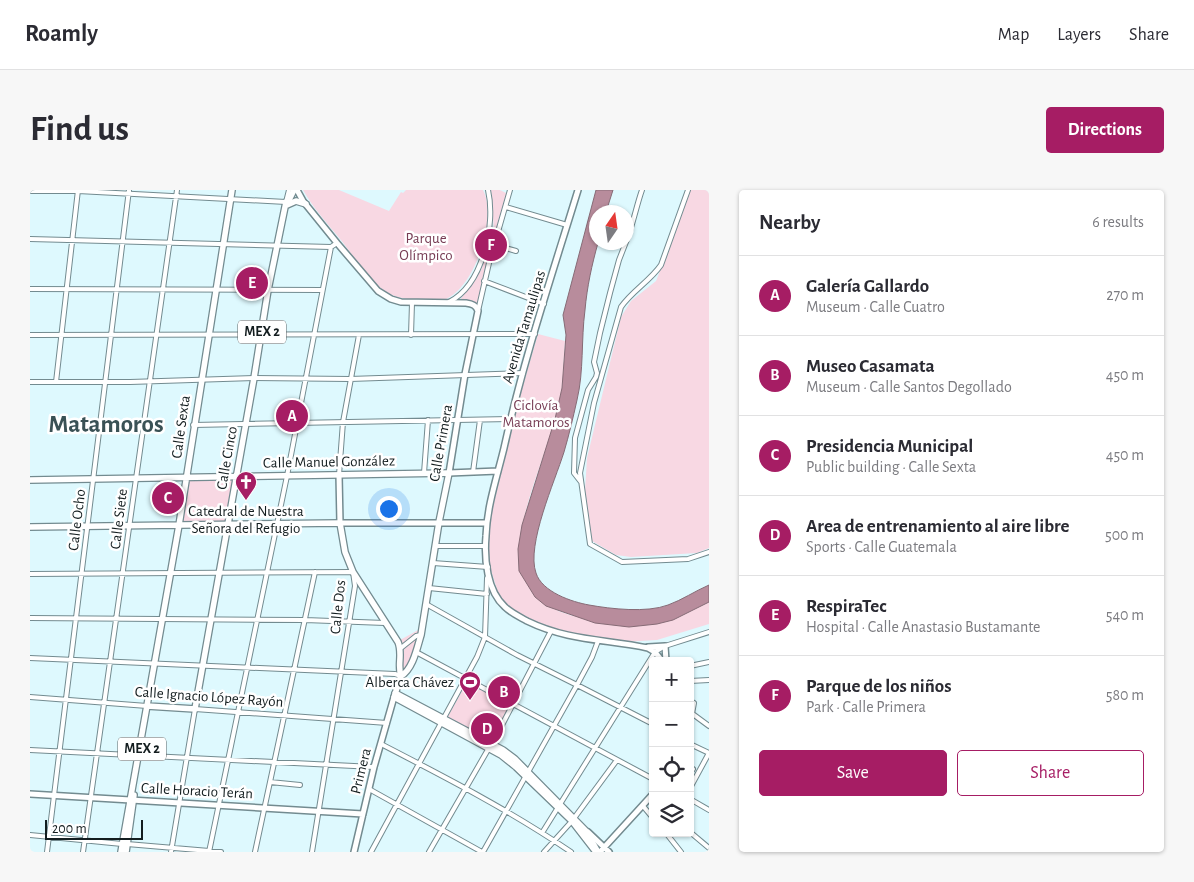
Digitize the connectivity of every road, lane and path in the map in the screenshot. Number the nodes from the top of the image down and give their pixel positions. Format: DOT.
graph roads {
  1 [pos="78,190"];
  2 [pos="177,190"];
  3 [pos="232,190"];
  4 [pos="290,190"];
  5 [pos="296,190"];
  6 [pos="488,190"];
  7 [pos="510,190"];
  8 [pos="578,190"];
  9 [pos="642,190"];
  10 [pos="688,190"];
  11 [pos="30,191"];
  12 [pos="129,192"];
  13 [pos="176,197"];
  14 [pos="230,200"];
  15 [pos="287,204"];
  16 [pos="306,204"];
  17 [pos="506,207"];
  18 [pos="634,218"];
  19 [pos="567,225"];
  20 [pos="30,240"];
  21 [pos="72,240"];
  22 [pos="123,241"];
  23 [pos="169,243"];
  24 [pos="337,243"];
  25 [pos="223,245"];
  26 [pos="495,245"];
  27 [pos="277,246"];
  28 [pos="331,248"];
  29 [pos="623,250"];
  30 [pos="516,251"];
  31 [pos="484,281"];
  32 [pos="30,289"];
  33 [pos="67,289"];
  34 [pos="117,289"];
  35 [pos="162,290"];
  36 [pos="216,290"];
  37 [pos="268,290"];
  38 [pos="322,290"];
  39 [pos="448,302"];
  40 [pos="412,303"];
  41 [pos="544,304"];
  42 [pos="478,311"];
  43 [pos="535,334"];
  44 [pos="30,335"];
  45 [pos="62,335"];
  46 [pos="111,335"];
  47 [pos="156,335"];
  48 [pos="209,335"];
  49 [pos="261,335"];
  50 [pos="313,335"];
  51 [pos="359,335"];
  52 [pos="410,335"];
  53 [pos="473,335"];
  54 [pos="524,372"];
  55 [pos="465,374"];
  56 [pos="254,378"];
  57 [pos="305,379"];
  58 [pos="350,379"];
  59 [pos="201,381"];
  60 [pos="30,382"];
  61 [pos="56,382"];
  62 [pos="150,382"];
  63 [pos="106,383"];
  64 [pos="510,419"];
  65 [pos="428,420"];
  66 [pos="458,420"];
  67 [pos="480,420"];
  68 [pos="297,422"];
  69 [pos="344,422"];
  70 [pos="246,424"];
  71 [pos="193,425"];
  72 [pos="449,472"];
  73 [pos="473,472"];
  74 [pos="498,472"];
  75 [pos="424,473"];
  76 [pos="339,475"];
  77 [pos="237,476"];
  78 [pos="287,476"];
  79 [pos="136,477"];
  80 [pos="187,477"];
  81 [pos="94,478"];
  82 [pos="30,480"];
  83 [pos="581,482"];
  84 [pos="439,522"];
  85 [pos="340,523"];
  86 [pos="487,523"];
  87 [pos="179,524"];
  88 [pos="228,524"];
  89 [pos="277,524"];
  90 [pos="130,525"];
  91 [pos="88,526"];
  92 [pos="30,527"];
  93 [pos="436,546"];
  94 [pos="485,546"];
  95 [pos="709,552"];
  96 [pos="433,563"];
  97 [pos="488,569"];
  98 [pos="82,572"];
  99 [pos="123,572"];
  100 [pos="171,572"];
  101 [pos="220,572"];
  102 [pos="316,572"];
  103 [pos="353,572"];
  104 [pos="267,573"];
  105 [pos="30,574"];
  106 [pos="429,588"];
  107 [pos="487,594"];
  108 [pos="426,604"];
  109 [pos="30,618"];
  110 [pos="76,618"];
  111 [pos="117,618"];
  112 [pos="162,619"];
  113 [pos="211,619"];
  114 [pos="257,620"];
  115 [pos="305,620"];
  116 [pos="350,621"];
  117 [pos="387,623"];
  118 [pos="551,631"];
  119 [pos="709,632"];
  120 [pos="421,635"];
  121 [pos="485,637"];
  122 [pos="598,641"];
  123 [pos="665,646"];
  124 [pos="400,648"];
  125 [pos="643,648"];
  126 [pos="416,652"];
  127 [pos="655,652"];
  128 [pos="660,657"];
  129 [pos="664,657"];
  130 [pos="30,658"];
  131 [pos="72,660"];
  132 [pos="110,661"];
  133 [pos="709,662"];
  134 [pos="155,663"];
  135 [pos="534,664"];
  136 [pos="203,665"];
  137 [pos="694,665"];
  138 [pos="248,667"];
  139 [pos="294,670"];
  140 [pos="341,672"];
  141 [pos="401,676"];
  142 [pos="466,678"];
  143 [pos="709,680"];
  144 [pos="694,681"];
  145 [pos="577,685"];
  146 [pos="395,695"];
  147 [pos="30,697"];
  148 [pos="67,700"];
  149 [pos="105,703"];
  150 [pos="513,704"];
  151 [pos="149,706"];
  152 [pos="620,708"];
  153 [pos="196,709"];
  154 [pos="238,711"];
  155 [pos="285,715"];
  156 [pos="694,715"];
  157 [pos="334,719"];
  158 [pos="443,720"];
  159 [pos="709,720"];
  160 [pos="649,722"];
  161 [pos="387,723"];
  162 [pos="555,726"];
  163 [pos="708,726"];
  164 [pos="381,744"];
  165 [pos="490,746"];
  166 [pos="694,746"];
  167 [pos="595,748"];
  168 [pos="30,750"];
  169 [pos="60,752"];
  170 [pos="98,754"];
  171 [pos="139,755"];
  172 [pos="187,758"];
  173 [pos="228,760"];
  174 [pos="617,760"];
  175 [pos="274,762"];
  176 [pos="420,764"];
  177 [pos="327,765"];
  178 [pos="374,767"];
  179 [pos="528,775"];
  180 [pos="649,777"];
  181 [pos="694,781"];
  182 [pos="270,782"];
  183 [pos="300,785"];
  184 [pos="369,788"];
  185 [pos="466,789"];
  186 [pos="30,794"];
  187 [pos="54,795"];
  188 [pos="91,798"];
  189 [pos="649,799"];
  190 [pos="131,801"];
  191 [pos="694,802"];
  192 [pos="179,803"];
  193 [pos="397,804"];
  194 [pos="219,805"];
  195 [pos="559,806"];
  196 [pos="643,806"];
  197 [pos="264,807"];
  198 [pos="709,810"];
  199 [pos="319,811"];
  200 [pos="506,812"];
  201 [pos="649,813"];
  202 [pos="363,814"];
  203 [pos="573,819"];
  204 [pos="442,829"];
  205 [pos="542,833"];
  206 [pos="30,835"];
  207 [pos="694,835"];
  208 [pos="50,836"];
  209 [pos="668,837"];
  210 [pos="85,840"];
  211 [pos="555,841"];
  212 [pos="125,844"];
  213 [pos="709,848"];
  214 [pos="171,850"];
  215 [pos="600,851"];
  216 [pos="47,852"];
  217 [pos="83,852"];
  218 [pos="121,852"];
  219 [pos="126,852"];
  220 [pos="209,852"];
  221 [pos="221,852"];
  222 [pos="255,852"];
  223 [pos="312,852"];
  224 [pos="354,852"];
  225 [pos="371,852"];
  226 [pos="429,852"];
  227 [pos="483,852"];
  228 [pos="544,852"];
  229 [pos="571,852"];
  230 [pos="609,852"];
  231 [pos="681,852"];
  1 -- 11 [label="street"];
  1 -- 12 [label="street"];
  1 -- 21 [label="street"];
  2 -- 13 [label="street, Calle Siete"];
  3 -- 14 [label="main road, Calle Sexta / MEX 2"];
  4 -- 15 [label="street"];
  5 -- 15 [label="main road, Calle Cinco / MEX 2"];
  5 -- 16 [label="street"];
  6 -- 39 [label="street"];
  7 -- 17 [label="street, Calle Primera"];
  8 -- 19 [label="street, Avenida Tamaulipas"];
  9 -- 18 [label="street"];
  10 -- 83 [label="street"];
  12 -- 13 [label="street"];
  12 -- 22 [label="street, Calle Ocho"];
  13 -- 14 [label="street"];
  13 -- 23 [label="street, Calle Siete"];
  14 -- 15 [label="street"];
  14 -- 25 [label="main road, Calle Sexta / MEX 2"];
  15 -- 16 [label="main road"];
  15 -- 27 [label="main road, Calle Cinco / MEX 2"];
  16 -- 24 [label="street"];
  17 -- 19 [label="street"];
  17 -- 26 [label="street, Calle Primera"];
  19 -- 41 [label="street, Avenida Tamaulipas"];
  20 -- 21 [label="street"];
  21 -- 22 [label="street"];
  21 -- 33 [label="street"];
  22 -- 23 [label="street"];
  22 -- 34 [label="street, Calle Ocho"];
  23 -- 25 [label="street"];
  23 -- 35 [label="street, Calle Siete"];
  24 -- 28 [label="street"];
  24 -- 40 [label="street"];
  25 -- 27 [label="street"];
  25 -- 36 [label="main road, Calle Sexta / MEX 2"];
  26 -- 30 [label="street"];
  26 -- 31 [label="street, Calle Primera"];
  27 -- 28 [label="street"];
  27 -- 37 [label="main road, Calle Cinco / MEX 2"];
  28 -- 38 [label="street"];
  29 -- 83 [label="street"];
  31 -- 41 [label="street"];
  31 -- 42 [label="street, Calle Primera"];
  32 -- 33 [label="street"];
  33 -- 34 [label="street"];
  33 -- 45 [label="street"];
  34 -- 35 [label="street"];
  34 -- 46 [label="street, Calle Ocho"];
  35 -- 36 [label="street"];
  35 -- 47 [label="street, Calle Siete"];
  36 -- 37 [label="street"];
  36 -- 48 [label="main road, Calle Sexta / MEX 2"];
  37 -- 38 [label="street"];
  37 -- 49 [label="main road, Calle Cinco / MEX 2"];
  38 -- 50 [label="street"];
  39 -- 40 [label="street"];
  39 -- 42 [label="street"];
  40 -- 52 [label="street"];
  41 -- 43 [label="street, Avenida Tamaulipas"];
  42 -- 53 [label="street, Calle Primera"];
  43 -- 53 [label="street"];
  43 -- 54 [label="street, Avenida Tamaulipas"];
  44 -- 45 [label="street"];
  45 -- 46 [label="street"];
  45 -- 61 [label="street"];
  46 -- 47 [label="street"];
  46 -- 63 [label="street, Calle Ocho"];
  47 -- 48 [label="street"];
  47 -- 62 [label="street, Calle Siete"];
  48 -- 49 [label="street"];
  48 -- 59 [label="main road, Calle Sexta / MEX 2"];
  49 -- 50 [label="street"];
  49 -- 56 [label="main road, Calle Cinco / MEX 2"];
  50 -- 51 [label="street"];
  50 -- 57 [label="street"];
  51 -- 52 [label="street"];
  51 -- 58 [label="street, Calle Dos"];
  52 -- 53 [label="street"];
  53 -- 55 [label="street, Calle Primera"];
  54 -- 55 [label="street"];
  54 -- 64 [label="street, Avenida Tamaulipas"];
  55 -- 58 [label="street"];
  55 -- 66 [label="street, Calle Primera"];
  56 -- 57 [label="street"];
  56 -- 59 [label="street"];
  56 -- 70 [label="main road, Calle Cinco / MEX 2"];
  57 -- 58 [label="street"];
  57 -- 68 [label="street"];
  58 -- 69 [label="street, Calle Dos"];
  59 -- 62 [label="street"];
  59 -- 71 [label="main road, Calle Sexta / MEX 2"];
  60 -- 61 [label="street"];
  61 -- 63 [label="street"];
  62 -- 63 [label="street"];
  62 -- 79 [label="street, Calle Siete"];
  63 -- 81 [label="street, Calle Ocho"];
  64 -- 67 [label="street"];
  64 -- 74 [label="street, Avenida Tamaulipas"];
  65 -- 66 [label="street"];
  65 -- 69 [label="street"];
  65 -- 75 [label="street"];
  66 -- 67 [label="street"];
  66 -- 72 [label="street, Calle Primera"];
  67 -- 73 [label="street"];
  68 -- 69 [label="street"];
  68 -- 70 [label="street"];
  68 -- 78 [label="street"];
  69 -- 76 [label="street, Calle Dos"];
  70 -- 71 [label="street"];
  70 -- 77 [label="main road, Calle Cinco / MEX 2"];
  71 -- 80 [label="main road, Calle Sexta / MEX 2"];
  72 -- 73 [label="street"];
  72 -- 75 [label="main road, Calle Manuel González"];
  72 -- 84 [label="main road, Calle Primera"];
  73 -- 74 [label="street"];
  74 -- 86 [label="street, Avenida Tamaulipas"];
  75 -- 76 [label="main road, Calle Manuel González"];
  76 -- 78 [label="main road, Calle Manuel González"];
  76 -- 85 [label="street, Calle Dos"];
  77 -- 78 [label="main road, Calle Manuel González"];
  77 -- 80 [label="main road, Calle Manuel González"];
  77 -- 88 [label="main road, Calle Cinco / MEX 2"];
  78 -- 89 [label="street"];
  79 -- 80 [label="main road, Calle Manuel González"];
  79 -- 81 [label="main road, Calle Manuel González"];
  79 -- 90 [label="street, Calle Siete"];
  80 -- 87 [label="main road, Calle Sexta / MEX 2"];
  81 -- 82 [label="main road, Calle Manuel González"];
  81 -- 91 [label="street, Calle Ocho"];
  83 -- 95 [label="street"];
  84 -- 85 [label="street"];
  84 -- 86 [label="street"];
  84 -- 93 [label="main road, Calle Primera"];
  85 -- 89 [label="main road"];
  85 -- 103 [label="main road, Calle Dos"];
  86 -- 94 [label="street, Avenida Tamaulipas"];
  87 -- 88 [label="main road"];
  87 -- 90 [label="main road"];
  87 -- 100 [label="main road, Calle Sexta / MEX 2"];
  88 -- 89 [label="main road"];
  88 -- 101 [label="main road, Calle Cinco / MEX 2"];
  89 -- 104 [label="street"];
  90 -- 91 [label="main road"];
  90 -- 99 [label="street, Calle Siete"];
  91 -- 92 [label="main road"];
  91 -- 98 [label="street, Calle Ocho"];
  93 -- 94 [label="street"];
  93 -- 96 [label="main road, Calle Primera"];
  94 -- 97 [label="street, Avenida Tamaulipas"];
  96 -- 97 [label="street"];
  96 -- 106 [label="main road, Calle Primera"];
  97 -- 107 [label="street"];
  97 -- 118 [label="street, Avenida Tamaulipas"];
  98 -- 99 [label="street"];
  98 -- 105 [label="street"];
  98 -- 110 [label="street, Calle Ocho"];
  99 -- 100 [label="street"];
  99 -- 111 [label="street, Calle Siete"];
  100 -- 101 [label="street"];
  100 -- 112 [label="main road, Calle Sexta / MEX 2"];
  101 -- 104 [label="street"];
  101 -- 113 [label="main road, Calle Cinco / MEX 2"];
  102 -- 103 [label="street"];
  102 -- 104 [label="street"];
  102 -- 115 [label="street"];
  103 -- 116 [label="street, Calle Dos"];
  103 -- 117 [label="main road"];
  104 -- 114 [label="street"];
  106 -- 107 [label="street"];
  106 -- 108 [label="main road, Calle Primera"];
  107 -- 121 [label="street"];
  108 -- 120 [label="main road, Calle Primera"];
  108 -- 121 [label="street"];
  109 -- 110 [label="street"];
  110 -- 111 [label="street"];
  110 -- 131 [label="street, Calle Ocho"];
  111 -- 112 [label="street"];
  111 -- 132 [label="street, Calle Siete"];
  112 -- 113 [label="street"];
  112 -- 134 [label="main road, Calle Sexta / MEX 2"];
  113 -- 114 [label="street"];
  113 -- 136 [label="main road, Calle Cinco / MEX 2"];
  114 -- 115 [label="street"];
  114 -- 138 [label="street"];
  115 -- 116 [label="street"];
  115 -- 139 [label="street"];
  116 -- 117 [label="street"];
  116 -- 140 [label="street, Calle Dos"];
  117 -- 124 [label="main road"];
  118 -- 122 [label="street, Avenida Tamaulipas"];
  118 -- 135 [label="street"];
  119 -- 123 [label="street"];
  120 -- 124 [label="street"];
  120 -- 126 [label="main road, Calle Primera"];
  121 -- 135 [label="street"];
  121 -- 142 [label="street"];
  122 -- 125 [label="street, Avenida Tamaulipas"];
  122 -- 145 [label="street"];
  123 -- 125 [label="street"];
  123 -- 127 [label="street"];
  123 -- 129 [label="street"];
  124 -- 141 [label="main road"];
  125 -- 127 [label="street, Avenida Tamaulipas"];
  126 -- 141 [label="main road, Calle Primera"];
  126 -- 142 [label="street"];
  127 -- 128 [label="street"];
  127 -- 152 [label="street"];
  130 -- 131 [label="street"];
  131 -- 132 [label="street"];
  131 -- 148 [label="street, Calle Ocho"];
  132 -- 134 [label="street"];
  132 -- 149 [label="street, Calle Siete"];
  133 -- 137 [label="street"];
  134 -- 136 [label="street"];
  134 -- 151 [label="main road, Calle Sexta / MEX 2"];
  135 -- 145 [label="street"];
  135 -- 150 [label="street"];
  136 -- 138 [label="street"];
  136 -- 153 [label="main road, Calle Cinco / MEX 2"];
  138 -- 139 [label="street"];
  138 -- 154 [label="street"];
  139 -- 140 [label="street"];
  139 -- 155 [label="street"];
  140 -- 141 [label="street"];
  140 -- 157 [label="street, Calle Dos"];
  141 -- 146 [label="main road, Calle Primera"];
  142 -- 150 [label="street"];
  142 -- 158 [label="street"];
  143 -- 144 [label="street"];
  145 -- 152 [label="street"];
  145 -- 162 [label="street"];
  146 -- 158 [label="main road"];
  146 -- 161 [label="street, Primera"];
  147 -- 148 [label="street, Calle Ignacio López Rayón"];
  148 -- 149 [label="street, Calle Ignacio López Rayón"];
  148 -- 169 [label="street, Calle Ocho"];
  149 -- 151 [label="street, Calle Ignacio López Rayón"];
  149 -- 170 [label="street, Calle Siete"];
  150 -- 162 [label="street"];
  150 -- 165 [label="street"];
  151 -- 153 [label="main road, Calle Ignacio López Rayón"];
  151 -- 171 [label="main road, Calle Sexta / MEX 2"];
  152 -- 160 [label="street"];
  152 -- 167 [label="street"];
  153 -- 154 [label="street, Calle Ignacio López Rayón"];
  153 -- 172 [label="street, Calle Cinco"];
  154 -- 155 [label="street, Calle Ignacio López Rayón"];
  154 -- 173 [label="street"];
  155 -- 157 [label="street, Calle Ignacio López Rayón"];
  155 -- 175 [label="street"];
  156 -- 163 [label="street"];
  157 -- 161 [label="street, Calle Ignacio López Rayón"];
  157 -- 177 [label="street, Calle Dos"];
  158 -- 165 [label="main road"];
  158 -- 176 [label="street"];
  159 -- 163 [label="street"];
  161 -- 164 [label="street, Primera"];
  162 -- 167 [label="street"];
  162 -- 179 [label="street"];
  164 -- 176 [label="street"];
  164 -- 178 [label="street, Primera"];
  165 -- 179 [label="main road"];
  165 -- 185 [label="street"];
  166 -- 181 [label="street"];
  167 -- 174 [label="street"];
  167 -- 195 [label="street"];
  168 -- 169 [label="street"];
  169 -- 170 [label="street"];
  169 -- 187 [label="street, Calle Ocho"];
  170 -- 171 [label="street"];
  170 -- 188 [label="street, Calle Siete"];
  171 -- 172 [label="street"];
  171 -- 190 [label="main road, Calle Sexta / MEX 2"];
  172 -- 173 [label="street"];
  172 -- 192 [label="street, Calle Cinco"];
  173 -- 175 [label="street"];
  173 -- 194 [label="street"];
  174 -- 180 [label="street"];
  174 -- 203 [label="street"];
  175 -- 177 [label="street"];
  175 -- 182 [label="street"];
  176 -- 185 [label="street"];
  176 -- 193 [label="street"];
  177 -- 178 [label="street"];
  177 -- 199 [label="street, Calle Dos"];
  178 -- 184 [label="street, Primera"];
  179 -- 195 [label="main road"];
  179 -- 200 [label="street"];
  182 -- 183 [label="street"];
  182 -- 197 [label="street"];
  184 -- 193 [label="street"];
  184 -- 202 [label="street, Primera"];
  185 -- 200 [label="street"];
  185 -- 204 [label="street"];
  186 -- 187 [label="street, Calle Horacio Terán"];
  187 -- 188 [label="street, Calle Horacio Terán"];
  187 -- 208 [label="street, Calle Ocho"];
  188 -- 190 [label="street, Calle Horacio Terán"];
  188 -- 210 [label="street, Calle Siete"];
  189 -- 196 [label="street"];
  190 -- 192 [label="street, Calle Horacio Terán"];
  190 -- 212 [label="main road, MEX 2"];
  191 -- 198 [label="street"];
  192 -- 194 [label="street, Calle Horacio Terán"];
  192 -- 214 [label="street, Calle Cinco"];
  193 -- 204 [label="street"];
  193 -- 225 [label="street"];
  194 -- 197 [label="street, Calle Horacio Terán"];
  194 -- 220 [label="street"];
  195 -- 203 [label="main road"];
  195 -- 205 [label="street"];
  196 -- 201 [label="street"];
  196 -- 215 [label="street"];
  197 -- 199 [label="street, Calle Horacio Terán"];
  197 -- 222 [label="street"];
  199 -- 202 [label="street, Calle Horacio Terán"];
  199 -- 223 [label="street, Calle Dos"];
  200 -- 205 [label="street"];
  200 -- 227 [label="street"];
  202 -- 224 [label="street, Primera"];
  203 -- 211 [label="street"];
  203 -- 215 [label="main road"];
  203 -- 215 [label="main road"];
  204 -- 226 [label="street"];
  204 -- 227 [label="street"];
  205 -- 211 [label="street"];
  206 -- 208 [label="street"];
  207 -- 213 [label="street"];
  208 -- 210 [label="street"];
  208 -- 216 [label="street, Calle Ocho"];
  209 -- 231 [label="street"];
  210 -- 212 [label="street"];
  210 -- 217 [label="street, Calle Siete"];
  211 -- 228 [label="street"];
  211 -- 229 [label="street"];
  212 -- 214 [label="street"];
  212 -- 218 [label="main road, MEX 2"];
  212 -- 219 [label="main road, MEX 2"];
  214 -- 220 [label="street"];
  215 -- 230 [label="street"];
  220 -- 221 [label="street"];
}
